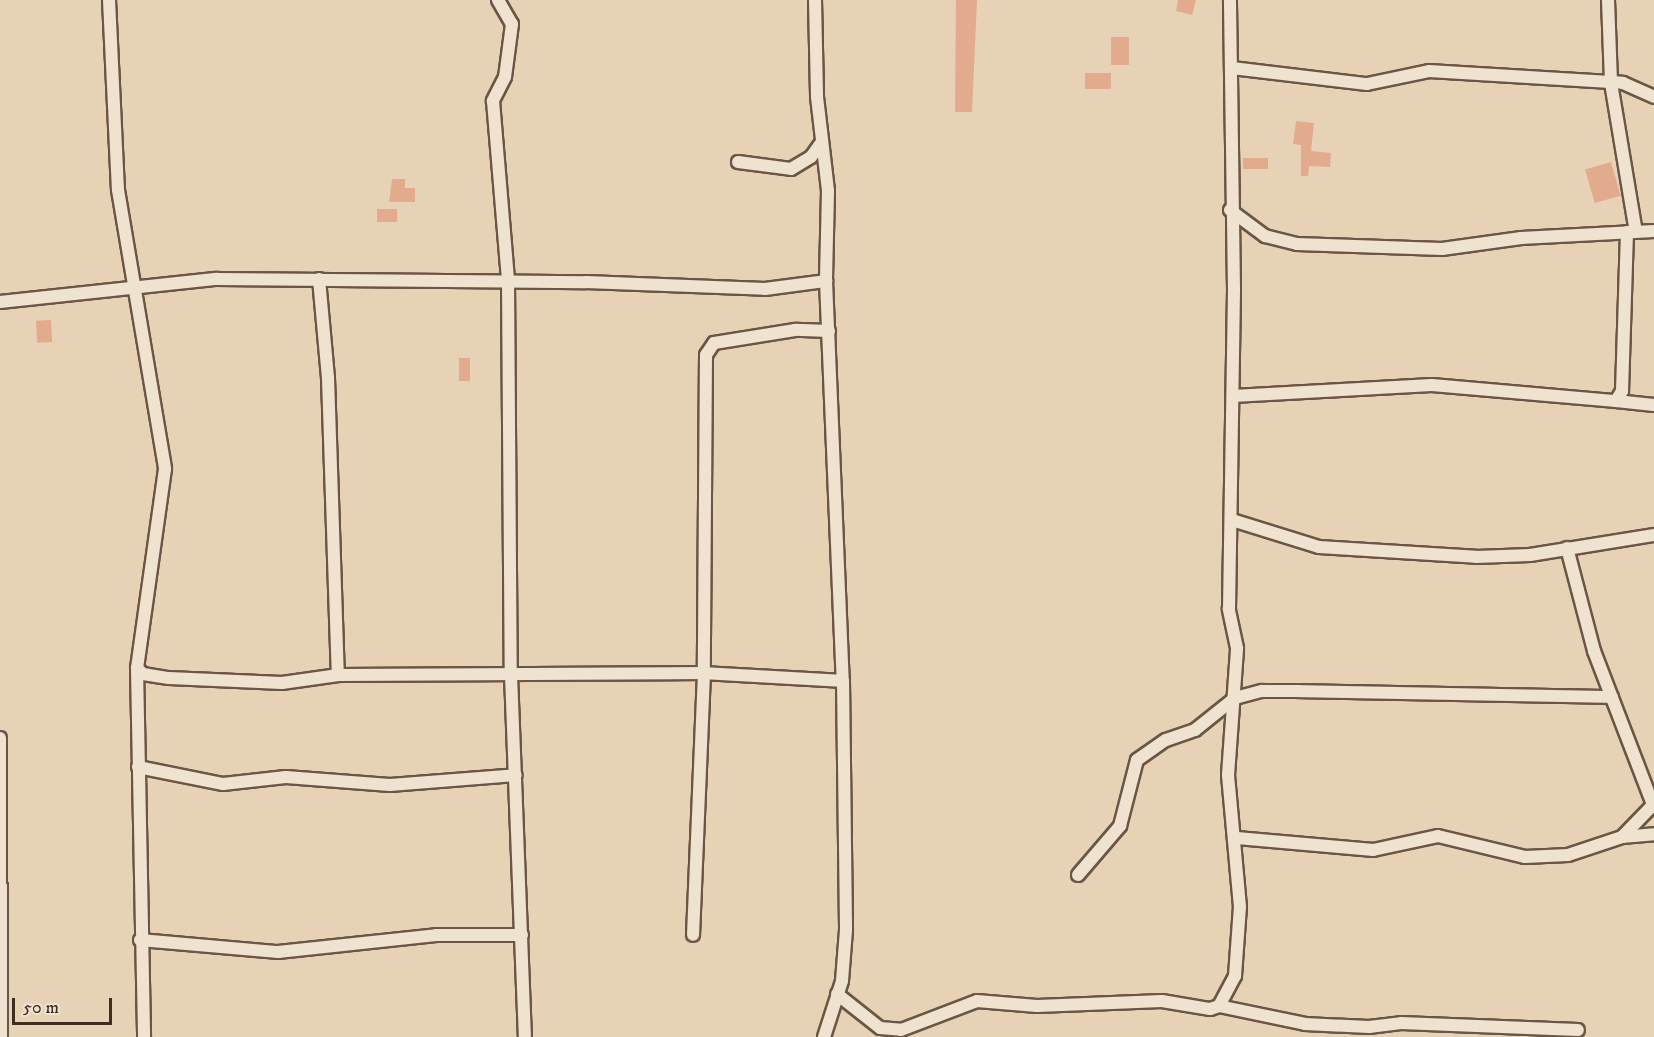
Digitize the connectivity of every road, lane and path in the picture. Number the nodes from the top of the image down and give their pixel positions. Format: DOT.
graph roads {
  1 [pos="110,0"];
  2 [pos="498,0"];
  3 [pos="815,0"];
  4 [pos="1230,0"];
  5 [pos="1608,0"];
  6 [pos="1232,68"];
  7 [pos="1611,83"];
  8 [pos="1654,97"];
  9 [pos="822,142"];
  10 [pos="738,162"];
  11 [pos="1230,210"];
  12 [pos="1654,231"];
  13 [pos="1631,232"];
  14 [pos="319,279"];
  15 [pos="508,281"];
  16 [pos="826,282"];
  17 [pos="135,286"];
  18 [pos="0,302"];
  19 [pos="829,331"];
  20 [pos="1233,396"];
  21 [pos="1616,400"];
  22 [pos="1654,405"];
  23 [pos="1232,520"];
  24 [pos="1654,534"];
  25 [pos="1567,548"];
  26 [pos="137,668"];
  27 [pos="704,673"];
  28 [pos="338,675"];
  29 [pos="511,675"];
  30 [pos="843,681"];
  31 [pos="1612,697"];
  32 [pos="1235,698"];
  33 [pos="0,738"];
  34 [pos="138,767"];
  35 [pos="516,775"];
  36 [pos="1654,806"];
  37 [pos="1654,834"];
  38 [pos="1622,837"];
  39 [pos="1237,838"];
  40 [pos="1078,875"];
  41 [pos="522,935"];
  42 [pos="693,935"];
  43 [pos="140,940"];
  44 [pos="837,994"];
  45 [pos="1219,1006"];
  46 [pos="1578,1030"];
  47 [pos="1370,1032"];
  48 [pos="1555,1033"];
  49 [pos="1,1037"];
  50 [pos="144,1037"];
  51 [pos="525,1037"];
  52 [pos="824,1037"];
  1 -- 17 [label="street"];
  2 -- 15 [label="street"];
  3 -- 9 [label="street"];
  4 -- 6 [label="street"];
  5 -- 7 [label="street"];
  6 -- 7 [label="street"];
  6 -- 11 [label="street"];
  7 -- 8 [label="street"];
  7 -- 13 [label="street"];
  9 -- 10 [label="street"];
  9 -- 16 [label="street"];
  11 -- 13 [label="street"];
  11 -- 20 [label="street"];
  12 -- 13 [label="street"];
  13 -- 21 [label="street"];
  14 -- 15 [label="street"];
  14 -- 17 [label="street"];
  14 -- 28 [label="street"];
  15 -- 16 [label="street"];
  15 -- 29 [label="street"];
  16 -- 19 [label="street"];
  17 -- 18 [label="street"];
  17 -- 26 [label="street"];
  19 -- 27 [label="street"];
  19 -- 30 [label="street"];
  20 -- 21 [label="street"];
  20 -- 23 [label="street"];
  21 -- 22 [label="street"];
  23 -- 25 [label="street"];
  23 -- 32 [label="street"];
  24 -- 25 [label="street"];
  25 -- 31 [label="street"];
  26 -- 28 [label="street"];
  26 -- 34 [label="street"];
  27 -- 29 [label="street"];
  27 -- 30 [label="street"];
  27 -- 42 [label="street"];
  28 -- 29 [label="street"];
  29 -- 35 [label="street"];
  30 -- 44 [label="street"];
  31 -- 32 [label="street"];
  31 -- 36 [label="street"];
  32 -- 39 [label="street"];
  32 -- 40 [label="street"];
  33 -- 49 [label="street"];
  34 -- 35 [label="street"];
  34 -- 43 [label="street"];
  35 -- 41 [label="street"];
  36 -- 38 [label="street"];
  37 -- 38 [label="street"];
  38 -- 39 [label="street"];
  39 -- 45 [label="street"];
  41 -- 43 [label="street"];
  41 -- 51 [label="street"];
  43 -- 50 [label="street"];
  44 -- 45 [label="street"];
  44 -- 52 [label="street"];
  45 -- 47 [label="street"];
  46 -- 48 [label="street"];
  47 -- 48 [label="street"];
}
